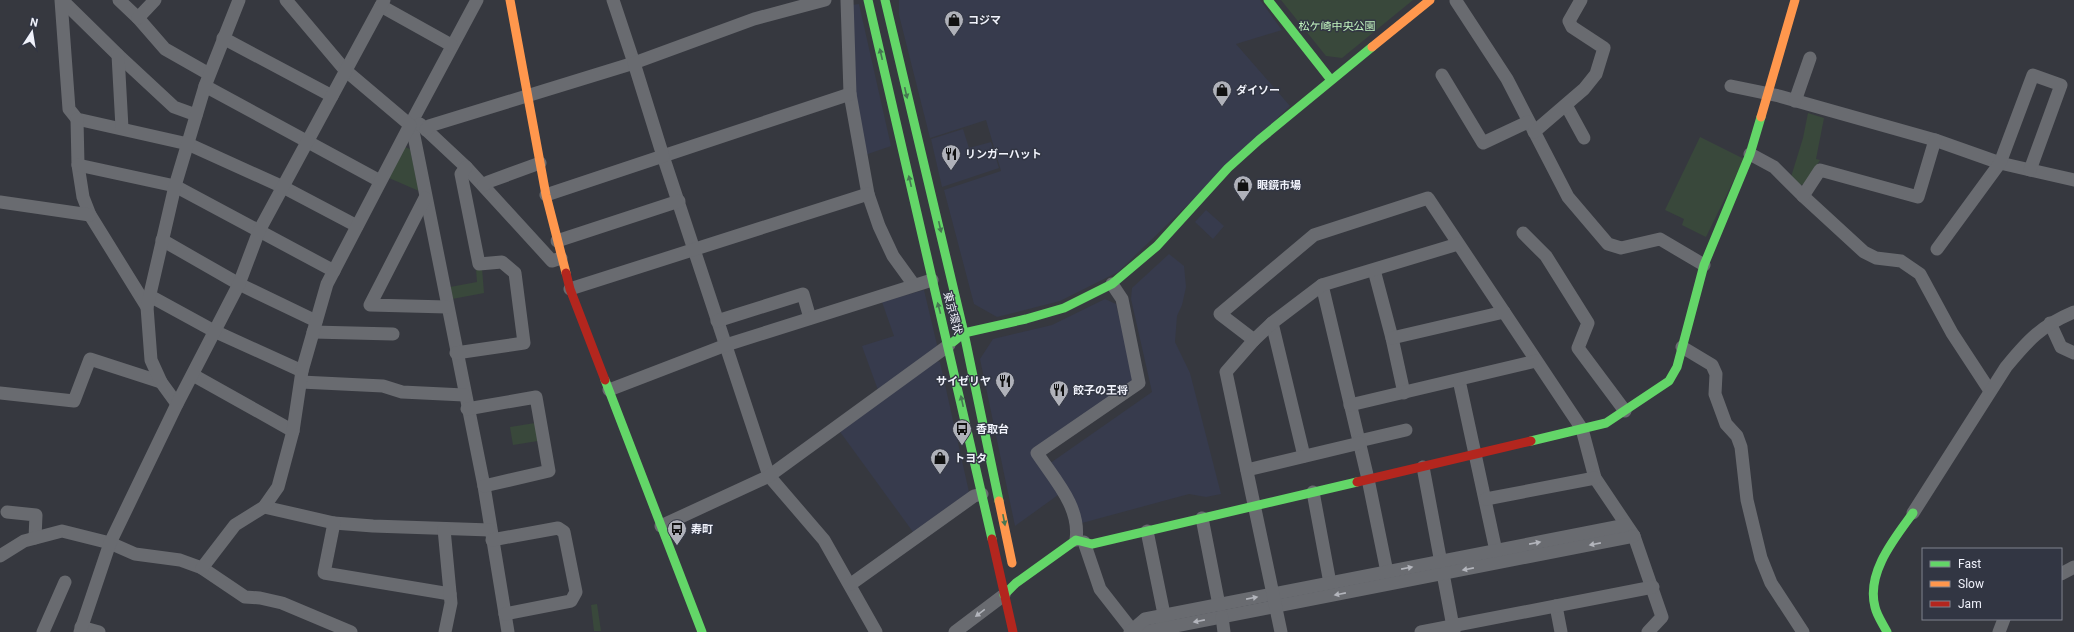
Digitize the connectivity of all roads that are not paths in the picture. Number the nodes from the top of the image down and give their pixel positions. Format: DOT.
graph roads {
  1 [pos="61,0"];
  2 [pos="118,0"];
  3 [pos="155,0"];
  4 [pos="239,0"];
  5 [pos="286,0"];
  6 [pos="477,0"];
  7 [pos="510,0"];
  8 [pos="613,0"];
  9 [pos="825,0"];
  10 [pos="848,0"];
  11 [pos="868,0"];
  12 [pos="885,0"];
  13 [pos="1268,0"];
  14 [pos="1430,0"];
  15 [pos="1581,0"];
  16 [pos="1795,0"];
  17 [pos="1456,1"];
  18 [pos="382,3"];
  19 [pos="138,18"];
  20 [pos="223,38"];
  21 [pos="452,45"];
  22 [pos="118,55"];
  23 [pos="1810,58"];
  24 [pos="634,63"];
  25 [pos="345,70"];
  26 [pos="1442,75"];
  27 [pos="207,80"];
  28 [pos="1331,80"];
  29 [pos="1731,86"];
  30 [pos="850,94"];
  31 [pos="1768,95"];
  32 [pos="332,96"];
  33 [pos="527,96"];
  34 [pos="1795,101"];
  35 [pos="1566,105"];
  36 [pos="196,115"];
  37 [pos="77,119"];
  38 [pos="412,122"];
  39 [pos="1531,127"];
  40 [pos="122,128"];
  41 [pos="426,130"];
  42 [pos="1584,138"];
  43 [pos="1934,140"];
  44 [pos="307,142"];
  45 [pos="188,144"];
  46 [pos="1750,154"];
  47 [pos="663,156"];
  48 [pos="540,163"];
  49 [pos="2000,163"];
  50 [pos="78,165"];
  51 [pos="466,167"];
  52 [pos="2030,170"];
  53 [pos="2074,180"];
  54 [pos="380,181"];
  55 [pos="484,185"];
  56 [pos="175,186"];
  57 [pos="283,187"];
  58 [pos="868,194"];
  59 [pos="546,195"];
  60 [pos="1803,196"];
  61 [pos="425,198"];
  62 [pos="678,201"];
  63 [pos="0,202"];
  64 [pos="90,215"];
  65 [pos="356,226"];
  66 [pos="259,231"];
  67 [pos="1523,233"];
  68 [pos="162,240"];
  69 [pos="557,241"];
  70 [pos="1458,244"];
  71 [pos="1937,249"];
  72 [pos="694,250"];
  73 [pos="561,258"];
  74 [pos="1704,265"];
  75 [pos="1374,270"];
  76 [pos="334,271"];
  77 [pos="932,280"];
  78 [pos="239,284"];
  79 [pos="1112,284"];
  80 [pos="914,285"];
  81 [pos="1322,285"];
  82 [pos="570,289"];
  83 [pos="148,301"];
  84 [pos="447,307"];
  85 [pos="1504,312"];
  86 [pos="2074,312"];
  87 [pos="810,318"];
  88 [pos="717,320"];
  89 [pos="1272,323"];
  90 [pos="2050,323"];
  91 [pos="315,326"];
  92 [pos="214,331"];
  93 [pos="964,333"];
  94 [pos="393,334"];
  95 [pos="1392,338"];
  96 [pos="1254,340"];
  97 [pos="726,345"];
  98 [pos="949,345"];
  99 [pos="1682,347"];
  100 [pos="456,353"];
  101 [pos="2074,353"];
  102 [pos="1536,361"];
  103 [pos="193,375"];
  104 [pos="302,376"];
  105 [pos="1459,380"];
  106 [pos="161,382"];
  107 [pos="609,390"];
  108 [pos="1990,391"];
  109 [pos="0,393"];
  110 [pos="1404,393"];
  111 [pos="464,395"];
  112 [pos="177,404"];
  113 [pos="1350,405"];
  114 [pos="467,409"];
  115 [pos="1625,411"];
  116 [pos="1582,429"];
  117 [pos="1406,430"];
  118 [pos="293,431"];
  119 [pos="1360,442"];
  120 [pos="1476,454"];
  121 [pos="1304,456"];
  122 [pos="1423,467"];
  123 [pos="1246,470"];
  124 [pos="769,476"];
  125 [pos="1595,478"];
  126 [pos="1368,479"];
  127 [pos="484,486"];
  128 [pos="1313,492"];
  129 [pos="982,494"];
  130 [pos="1486,499"];
  131 [pos="1254,506"];
  132 [pos="264,507"];
  133 [pos="7,512"];
  134 [pos="1913,513"];
  135 [pos="1202,518"];
  136 [pos="334,523"];
  137 [pos="1626,525"];
  138 [pos="661,526"];
  139 [pos="444,528"];
  140 [pos="1147,531"];
  141 [pos="491,535"];
  142 [pos="1634,536"];
  143 [pos="35,538"];
  144 [pos="1080,541"];
  145 [pos="110,543"];
  146 [pos="1496,551"];
  147 [pos="0,556"];
  148 [pos="1442,567"];
  149 [pos="2074,567"];
  150 [pos="202,568"];
  151 [pos="1387,572"];
  152 [pos="2062,573"];
  153 [pos="65,582"];
  154 [pos="1016,583"];
  155 [pos="1330,583"];
  156 [pos="850,584"];
  157 [pos="1653,587"];
  158 [pos="450,594"];
  159 [pos="1004,595"];
  160 [pos="1019,597"];
  161 [pos="1274,600"];
  162 [pos="1556,606"];
  163 [pos="1220,611"];
  164 [pos="505,614"];
  165 [pos="2004,620"];
  166 [pos="1166,625"];
  167 [pos="1454,629"];
  168 [pos="80,630"];
  169 [pos="1131,631"];
  170 [pos="43,632"];
  171 [pos="99,632"];
  172 [pos="351,632"];
  173 [pos="445,632"];
  174 [pos="508,632"];
  175 [pos="702,632"];
  176 [pos="876,632"];
  177 [pos="955,632"];
  178 [pos="1013,632"];
  179 [pos="1224,632"];
  180 [pos="1281,632"];
  181 [pos="1421,632"];
  182 [pos="1561,632"];
  183 [pos="1648,632"];
  184 [pos="1803,632"];
  185 [pos="1887,632"];
  186 [pos="1999,632"];
  1 -- 22 [label="street"];
  1 -- 37 [label="street"];
  2 -- 19 [label="street"];
  3 -- 19 [label="street"];
  4 -- 20 [label="street"];
  5 -- 25 [label="street"];
  6 -- 21 [label="street"];
  7 -- 33 [label="main road"];
  8 -- 24 [label="street"];
  9 -- 24 [label="street"];
  10 -- 30 [label="street"];
  77 -- 11 [label="main road, 東京環状, one-way"];
  12 -- 93 [label="main road, 東京環状, one-way"];
  13 -- 28 [label="main road"];
  14 -- 28 [label="main road"];
  15 -- 35 [label="street"];
  16 -- 31 [label="main road"];
  17 -- 39 [label="street"];
  18 -- 21 [label="street"];
  18 -- 25 [label="street"];
  19 -- 27 [label="street"];
  20 -- 27 [label="street"];
  20 -- 32 [label="street"];
  21 -- 38 [label="street"];
  22 -- 36 [label="street"];
  22 -- 40 [label="street"];
  23 -- 34 [label="street"];
  24 -- 33 [label="street"];
  24 -- 47 [label="street"];
  25 -- 32 [label="street"];
  25 -- 38 [label="street"];
  26 -- 39 [label="street"];
  27 -- 36 [label="street"];
  27 -- 44 [label="street"];
  28 -- 79 [label="main road"];
  29 -- 31 [label="street"];
  30 -- 47 [label="street"];
  30 -- 58 [label="street"];
  31 -- 34 [label="street"];
  31 -- 46 [label="main road"];
  32 -- 44 [label="street"];
  33 -- 41 [label="street"];
  33 -- 48 [label="main road"];
  34 -- 43 [label="street"];
  35 -- 39 [label="street"];
  35 -- 42 [label="street"];
  36 -- 45 [label="street"];
  37 -- 40 [label="street"];
  37 -- 50 [label="street"];
  38 -- 41 [label="street"];
  38 -- 54 [label="street"];
  38 -- 61 [label="street"];
  39 -- 74 [label="street"];
  40 -- 45 [label="street"];
  41 -- 51 [label="street"];
  43 -- 49 [label="street"];
  43 -- 60 [label="street"];
  44 -- 54 [label="street"];
  44 -- 57 [label="street"];
  45 -- 56 [label="street"];
  45 -- 57 [label="street"];
  46 -- 60 [label="street"];
  46 -- 74 [label="main road"];
  47 -- 59 [label="street"];
  47 -- 62 [label="street"];
  48 -- 55 [label="street"];
  48 -- 59 [label="main road"];
  49 -- 52 [label="street"];
  49 -- 52 [label="street"];
  49 -- 71 [label="street"];
  50 -- 56 [label="street"];
  50 -- 64 [label="street"];
  51 -- 55 [label="street"];
  51 -- 100 [label="street"];
  52 -- 53 [label="street"];
  54 -- 65 [label="street"];
  55 -- 73 [label="street"];
  56 -- 66 [label="street"];
  56 -- 68 [label="street"];
  57 -- 65 [label="street"];
  57 -- 66 [label="street"];
  58 -- 72 [label="street"];
  58 -- 80 [label="street"];
  59 -- 69 [label="main road"];
  60 -- 108 [label="street"];
  61 -- 84 [label="street"];
  61 -- 84 [label="street"];
  62 -- 69 [label="street"];
  62 -- 72 [label="street"];
  63 -- 64 [label="street"];
  64 -- 83 [label="street"];
  65 -- 76 [label="street"];
  66 -- 76 [label="street"];
  66 -- 78 [label="street"];
  67 -- 115 [label="street"];
  68 -- 78 [label="street"];
  68 -- 83 [label="street"];
  69 -- 73 [label="main road"];
  70 -- 75 [label="street"];
  70 -- 85 [label="street"];
  70 -- 96 [label="street"];
  72 -- 82 [label="street"];
  72 -- 88 [label="street"];
  73 -- 82 [label="main road"];
  74 -- 99 [label="main road"];
  75 -- 81 [label="street"];
  75 -- 95 [label="street"];
  76 -- 91 [label="street"];
  77 -- 80 [label="street"];
  98 -- 77 [label="main road, 東京環状, one-way"];
  78 -- 91 [label="street"];
  78 -- 92 [label="street"];
  79 -- 93 [label="main road"];
  79 -- 144 [label="street"];
  80 -- 87 [label="street"];
  81 -- 89 [label="street"];
  81 -- 113 [label="street"];
  82 -- 107 [label="main road"];
  83 -- 92 [label="street"];
  83 -- 106 [label="street"];
  84 -- 100 [label="street"];
  85 -- 95 [label="street"];
  85 -- 102 [label="street"];
  86 -- 90 [label="street"];
  87 -- 88 [label="street"];
  87 -- 97 [label="street"];
  88 -- 97 [label="street"];
  89 -- 96 [label="street"];
  89 -- 121 [label="street"];
  90 -- 101 [label="street"];
  90 -- 108 [label="street"];
  91 -- 94 [label="street"];
  91 -- 104 [label="street"];
  92 -- 103 [label="street"];
  92 -- 104 [label="street"];
  93 -- 98 [label="main road"];
  93 -- 154 [label="main road, 東京環状, one-way"];
  95 -- 110 [label="street"];
  96 -- 123 [label="street"];
  97 -- 107 [label="street"];
  97 -- 124 [label="street"];
  98 -- 124 [label="street"];
  129 -- 98 [label="main road, 東京環状, one-way"];
  99 -- 115 [label="main road"];
  99 -- 184 [label="street"];
  100 -- 111 [label="street"];
  102 -- 105 [label="street"];
  102 -- 116 [label="street"];
  103 -- 112 [label="street"];
  103 -- 118 [label="street"];
  104 -- 111 [label="street"];
  104 -- 118 [label="street"];
  105 -- 110 [label="street"];
  105 -- 120 [label="street"];
  106 -- 109 [label="street"];
  106 -- 112 [label="street"];
  107 -- 138 [label="main road"];
  108 -- 134 [label="street"];
  110 -- 113 [label="street"];
  111 -- 114 [label="street"];
  112 -- 145 [label="street"];
  113 -- 119 [label="street"];
  114 -- 127 [label="street"];
  114 -- 127 [label="street"];
  115 -- 116 [label="main road"];
  116 -- 120 [label="main road"];
  116 -- 125 [label="street"];
  117 -- 119 [label="street"];
  118 -- 132 [label="street"];
  119 -- 121 [label="street"];
  119 -- 126 [label="street"];
  120 -- 122 [label="main road"];
  120 -- 130 [label="street"];
  121 -- 123 [label="street"];
  122 -- 126 [label="main road"];
  122 -- 148 [label="street"];
  123 -- 131 [label="street"];
  124 -- 138 [label="street"];
  124 -- 156 [label="street"];
  125 -- 130 [label="street"];
  125 -- 137 [label="street"];
  126 -- 128 [label="main road"];
  126 -- 151 [label="street"];
  127 -- 141 [label="street"];
  128 -- 131 [label="main road"];
  128 -- 155 [label="street"];
  129 -- 156 [label="street"];
  129 -- 159 [label="main road, 東京環状"];
  130 -- 146 [label="street"];
  131 -- 135 [label="main road"];
  131 -- 161 [label="street"];
  132 -- 136 [label="street"];
  132 -- 150 [label="street"];
  133 -- 143 [label="street"];
  134 -- 185 [label="main road"];
  135 -- 140 [label="main road"];
  135 -- 163 [label="street"];
  136 -- 139 [label="street"];
  136 -- 158 [label="street"];
  137 -- 142 [label="street"];
  146 -- 137 [label="street, one-way"];
  138 -- 175 [label="main road"];
  139 -- 141 [label="street"];
  139 -- 158 [label="street"];
  140 -- 144 [label="main road"];
  140 -- 166 [label="street"];
  141 -- 164 [label="street"];
  141 -- 164 [label="street"];
  142 -- 148 [label="street, one-way"];
  142 -- 157 [label="street"];
  143 -- 145 [label="street"];
  143 -- 147 [label="street"];
  144 -- 154 [label="main road"];
  144 -- 169 [label="street"];
  145 -- 150 [label="street"];
  145 -- 168 [label="street"];
  146 -- 148 [label="street"];
  151 -- 148 [label="street, one-way"];
  148 -- 161 [label="street, one-way"];
  148 -- 167 [label="street"];
  149 -- 152 [label="street"];
  150 -- 172 [label="street"];
  151 -- 155 [label="street"];
  153 -- 170 [label="street"];
  154 -- 159 [label="main road"];
  154 -- 160 [label="main road, 東京環状"];
  155 -- 161 [label="street"];
  156 -- 176 [label="street"];
  157 -- 162 [label="street"];
  157 -- 183 [label="street"];
  158 -- 173 [label="street"];
  159 -- 177 [label="street, one-way"];
  159 -- 178 [label="main road, 東京環状"];
  161 -- 163 [label="street"];
  161 -- 180 [label="street"];
  162 -- 167 [label="street"];
  162 -- 182 [label="street"];
  163 -- 166 [label="street"];
  163 -- 179 [label="street"];
  164 -- 174 [label="street"];
  165 -- 186 [label="street"];
  166 -- 169 [label="street"];
  167 -- 181 [label="street"];
  168 -- 171 [label="street"];
}
